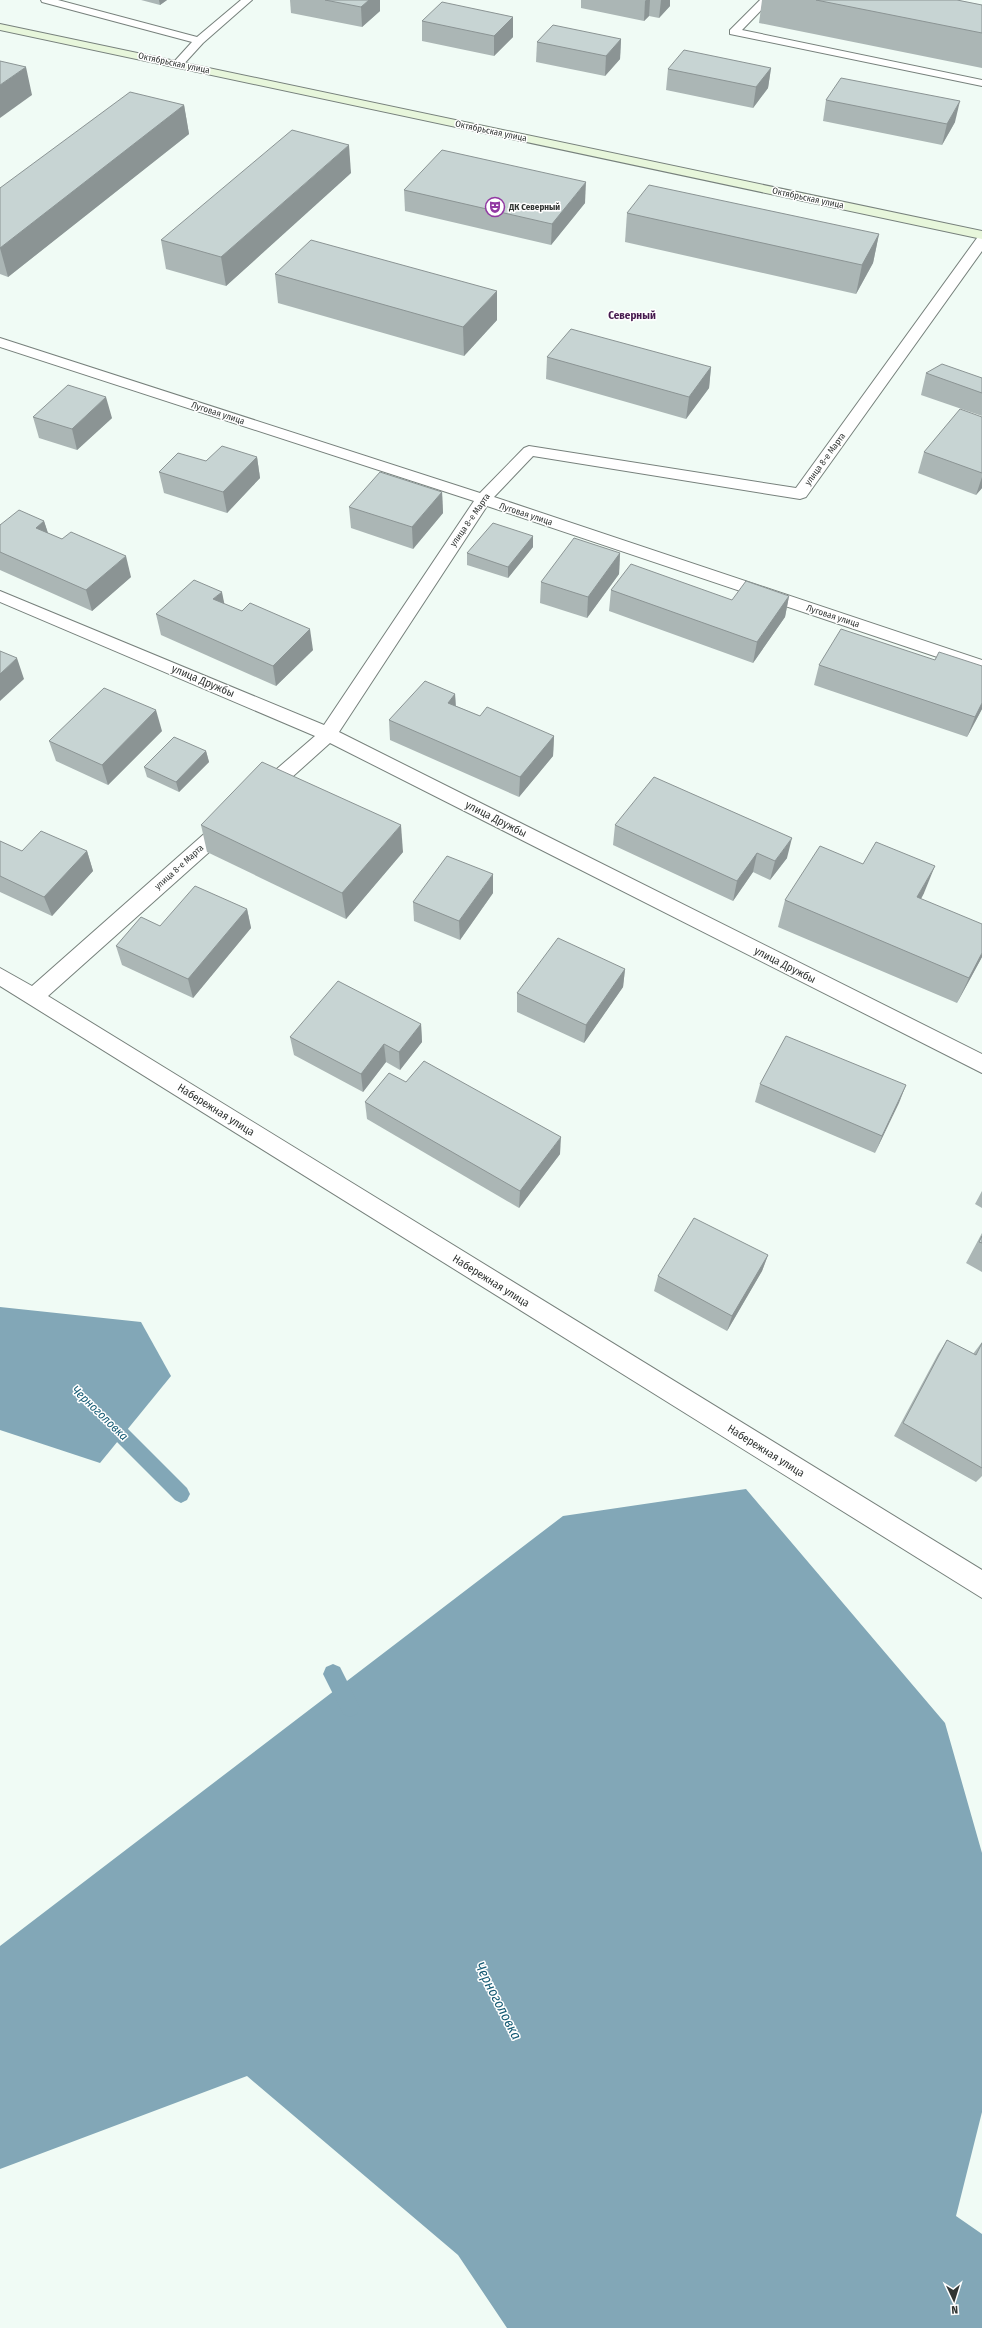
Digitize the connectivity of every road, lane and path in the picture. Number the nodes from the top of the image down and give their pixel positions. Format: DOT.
graph roads {
  1 [pos="46,0"];
  2 [pos="248,0"];
  3 [pos="766,0"];
  4 [pos="0,27"];
  5 [pos="199,41"];
  6 [pos="178,64"];
  7 [pos="982,83"];
  8 [pos="982,235"];
  9 [pos="982,241"];
  10 [pos="0,342"];
  11 [pos="483,499"];
  12 [pos="0,596"];
  13 [pos="982,666"];
  14 [pos="328,734"];
  15 [pos="0,976"];
  16 [pos="33,997"];
  17 [pos="982,1064"];
  18 [pos="982,1585"];
  1 -- 5 [label="lane"];
  2 -- 5 [label="lane"];
  3 -- 7 [label="lane"];
  4 -- 6 [label="street, Октябрьская улица"];
  5 -- 6 [label="lane"];
  6 -- 8 [label="street, Октябрьская улица"];
  9 -- 11 [label="street, улица 8-е Марта"];
  10 -- 11 [label="street, Луговая улица"];
  11 -- 13 [label="street, Луговая улица"];
  11 -- 14 [label="street, улица 8-е Марта"];
  12 -- 14 [label="street, улица Дружбы"];
  14 -- 16 [label="street, улица 8-е Марта"];
  14 -- 17 [label="street, улица Дружбы"];
  15 -- 16 [label="street, Набережная улица"];
  16 -- 18 [label="street, Набережная улица"];
}
